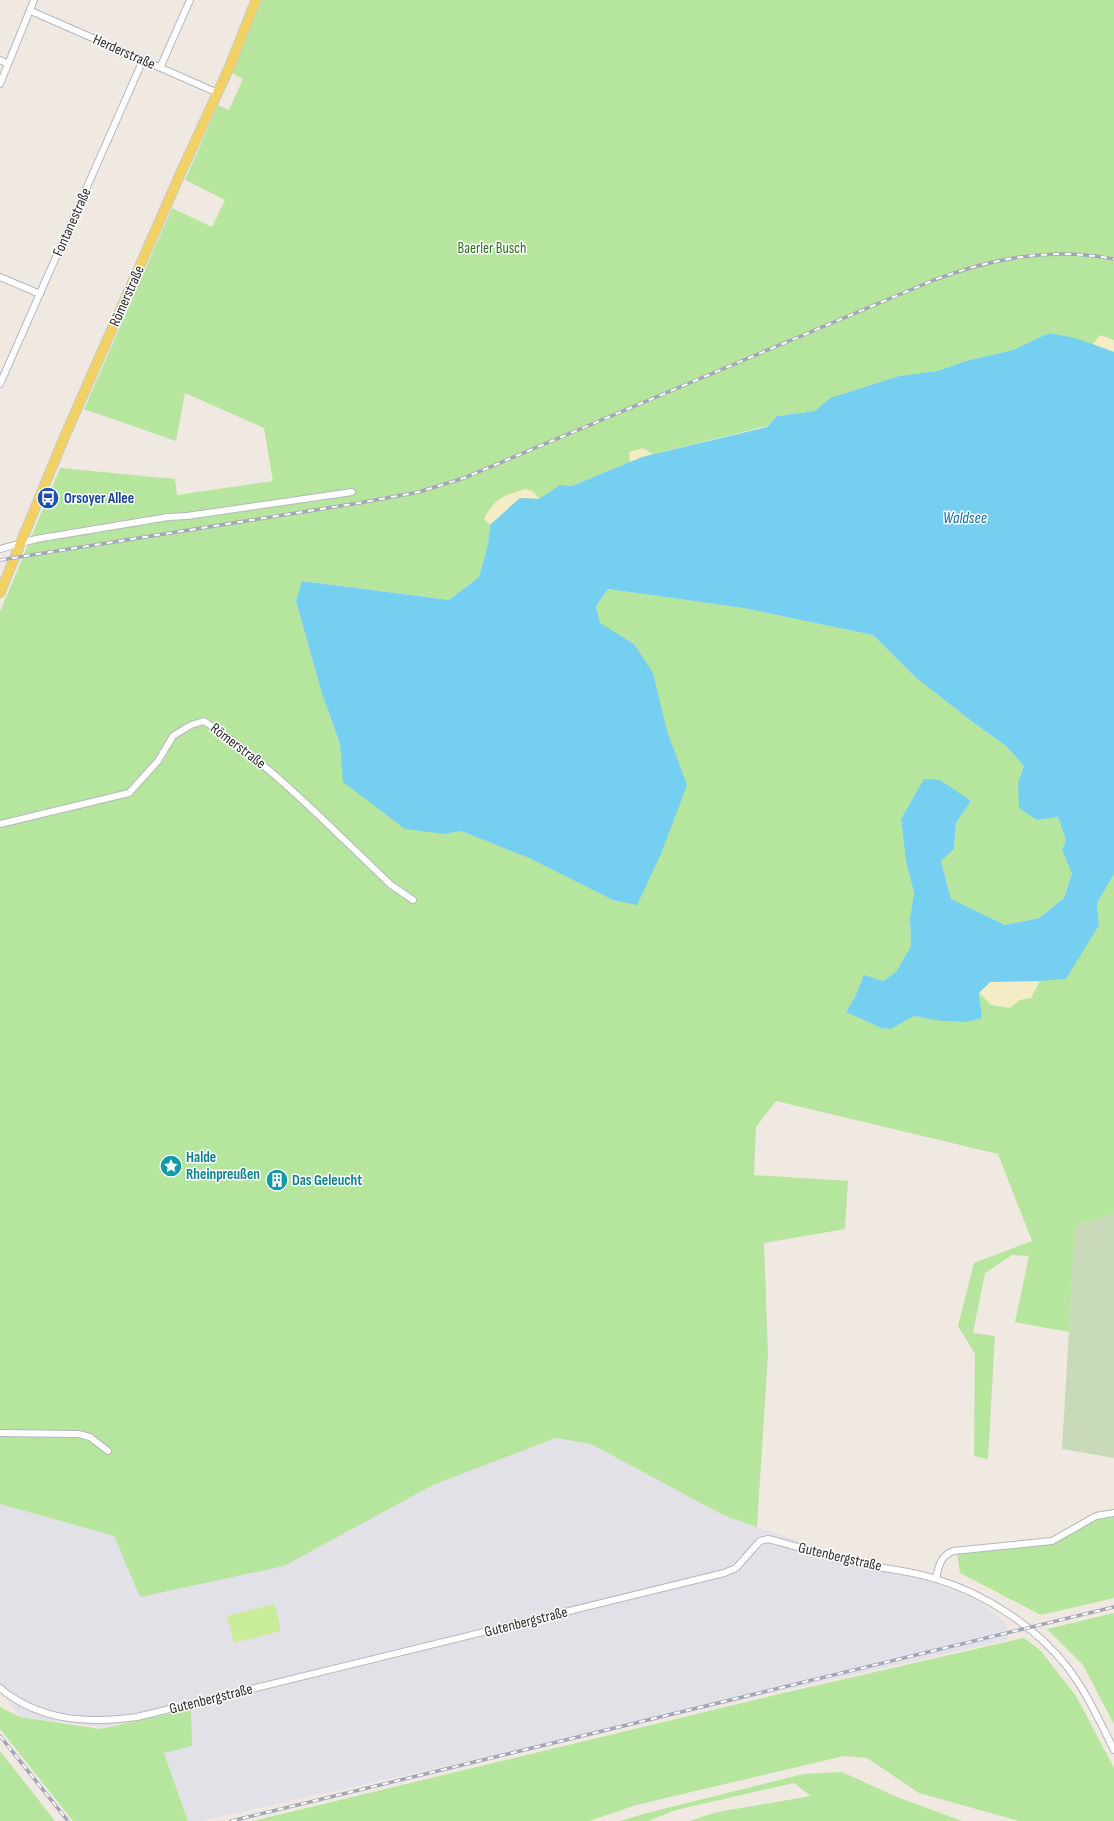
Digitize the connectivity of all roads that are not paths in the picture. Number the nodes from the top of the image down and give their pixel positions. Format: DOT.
graph roads {
  1 [pos="34,0"];
  2 [pos="190,0"];
  3 [pos="256,0"];
  4 [pos="31,11"];
  5 [pos="0,60"];
  6 [pos="143,60"];
  7 [pos="8,64"];
  8 [pos="160,68"];
  9 [pos="0,84"];
  10 [pos="218,92"];
  11 [pos="0,277"];
  12 [pos="40,294"];
  13 [pos="0,384"];
  14 [pos="352,492"];
  15 [pos="20,544"];
  16 [pos="0,549"];
  17 [pos="0,593"];
  18 [pos="0,824"];
  19 [pos="413,900"];
  20 [pos="0,1433"];
  21 [pos="108,1451"];
  22 [pos="1114,1513"];
  23 [pos="936,1579"];
  24 [pos="0,1688"];
  25 [pos="1114,1750"];
  1 -- 4 [label="street"];
  2 -- 8 [label="street"];
  3 -- 10 [label="main road, Römerstraße"];
  4 -- 6 [label="street, Herderstraße"];
  4 -- 7 [label="street"];
  5 -- 7 [label="street"];
  6 -- 8 [label="street, Herderstraße"];
  6 -- 12 [label="street, Fontanestraße"];
  7 -- 9 [label="street"];
  8 -- 10 [label="street, Herderstraße"];
  10 -- 15 [label="main road, Römerstraße"];
  11 -- 12 [label="street"];
  12 -- 13 [label="street, Fontanestraße"];
  14 -- 15 [label="street"];
  15 -- 16 [label="street"];
  15 -- 17 [label="main road, Römerstraße"];
  18 -- 19 [label="street, Römerstraße"];
  20 -- 21 [label="street"];
  22 -- 23 [label="street"];
  23 -- 24 [label="street, Gutenbergstraße"];
  23 -- 25 [label="street, Gutenbergstraße"];
}
